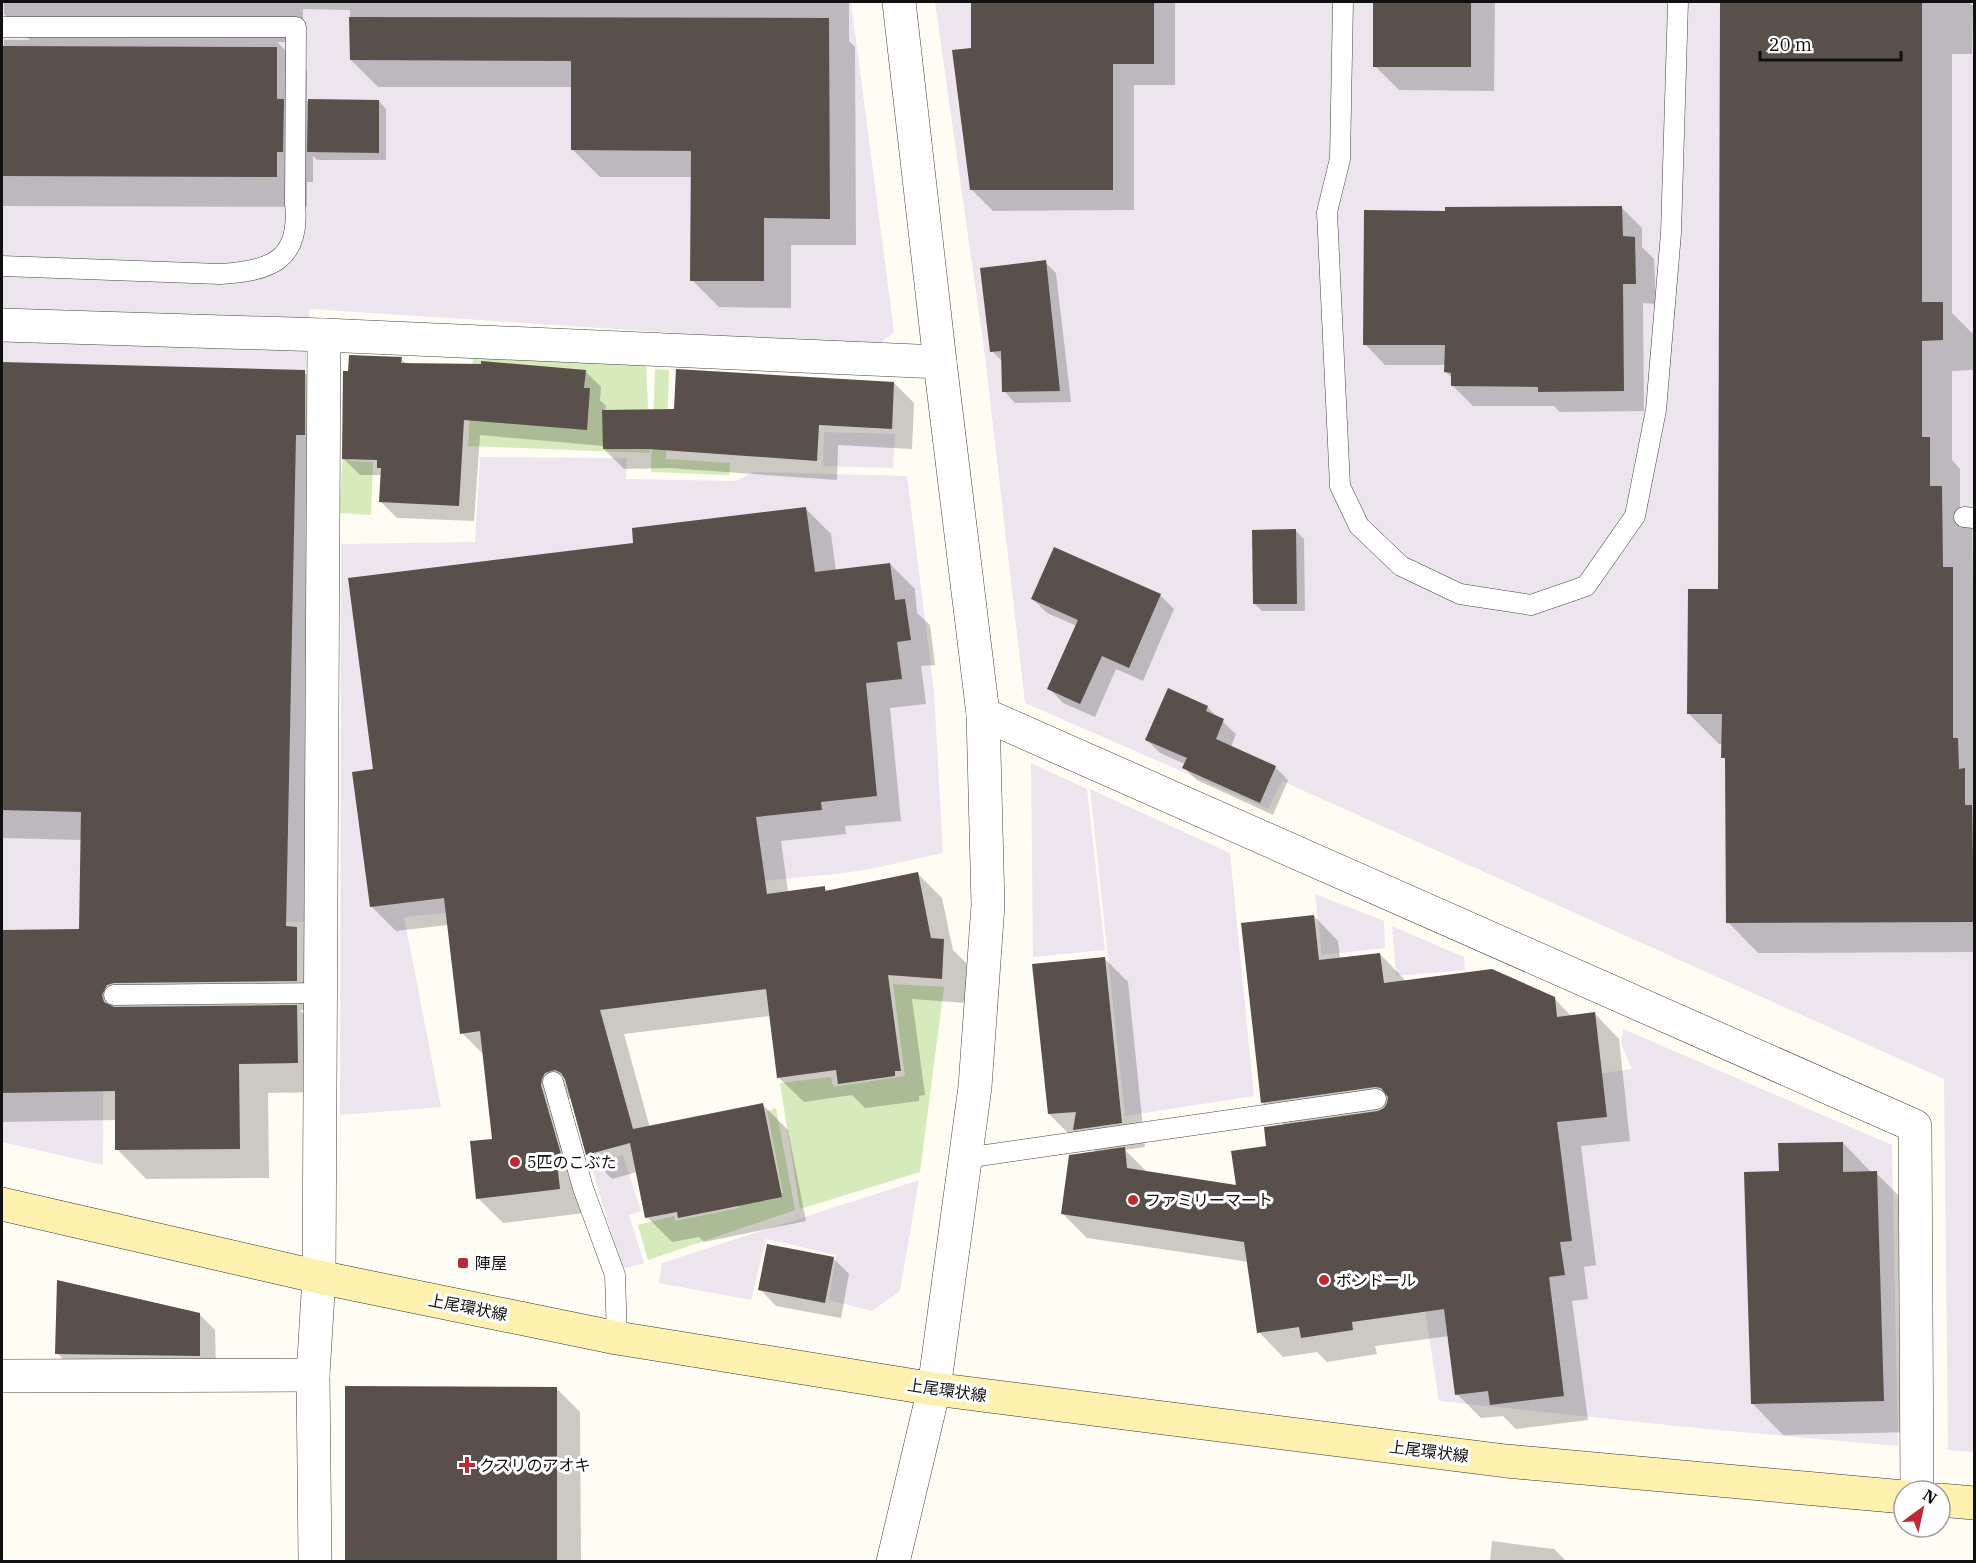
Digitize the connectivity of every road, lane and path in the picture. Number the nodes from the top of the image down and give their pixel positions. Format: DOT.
graph roads {
  1 [pos="899,2"];
  2 [pos="1343,2"];
  3 [pos="1678,2"];
  4 [pos="2,27"];
  5 [pos="2,266"];
  6 [pos="2,325"];
  7 [pos="324,335"];
  8 [pos="940,362"];
  9 [pos="983,714"];
  10 [pos="320,993"];
  11 [pos="114,995"];
  12 [pos="553,1082"];
  13 [pos="1376,1099"];
  14 [pos="965,1158"];
  15 [pos="2,1204"];
  16 [pos="319,1277"];
  17 [pos="617,1338"];
  18 [pos="313,1375"];
  19 [pos="2,1376"];
  20 [pos="934,1389"];
  21 [pos="1917,1479"];
  22 [pos="1892,1496"];
  23 [pos="1952,1501"];
  24 [pos="1974,1503"];
  25 [pos="315,1562"];
  26 [pos="893,1562"];
  1 -- 8 [label="street"];
  2 -- 3 [label="lane"];
  4 -- 5 [label="lane"];
  6 -- 7 [label="street"];
  7 -- 8 [label="street"];
  7 -- 10 [label="street"];
  8 -- 9 [label="street"];
  9 -- 14 [label="street"];
  9 -- 21 [label="street"];
  10 -- 11 [label="lane"];
  10 -- 16 [label="street"];
  12 -- 17 [label="lane"];
  13 -- 14 [label="lane"];
  14 -- 20 [label="street"];
  15 -- 16 [label="main road, 上尾環状線"];
  16 -- 17 [label="main road, 上尾環状線"];
  16 -- 18 [label="street"];
  17 -- 20 [label="main road, 上尾環状線"];
  18 -- 19 [label="street"];
  18 -- 25 [label="street"];
  20 -- 22 [label="main road, 上尾環状線"];
  20 -- 26 [label="street"];
  23 -- 24 [label="main road"];
}
